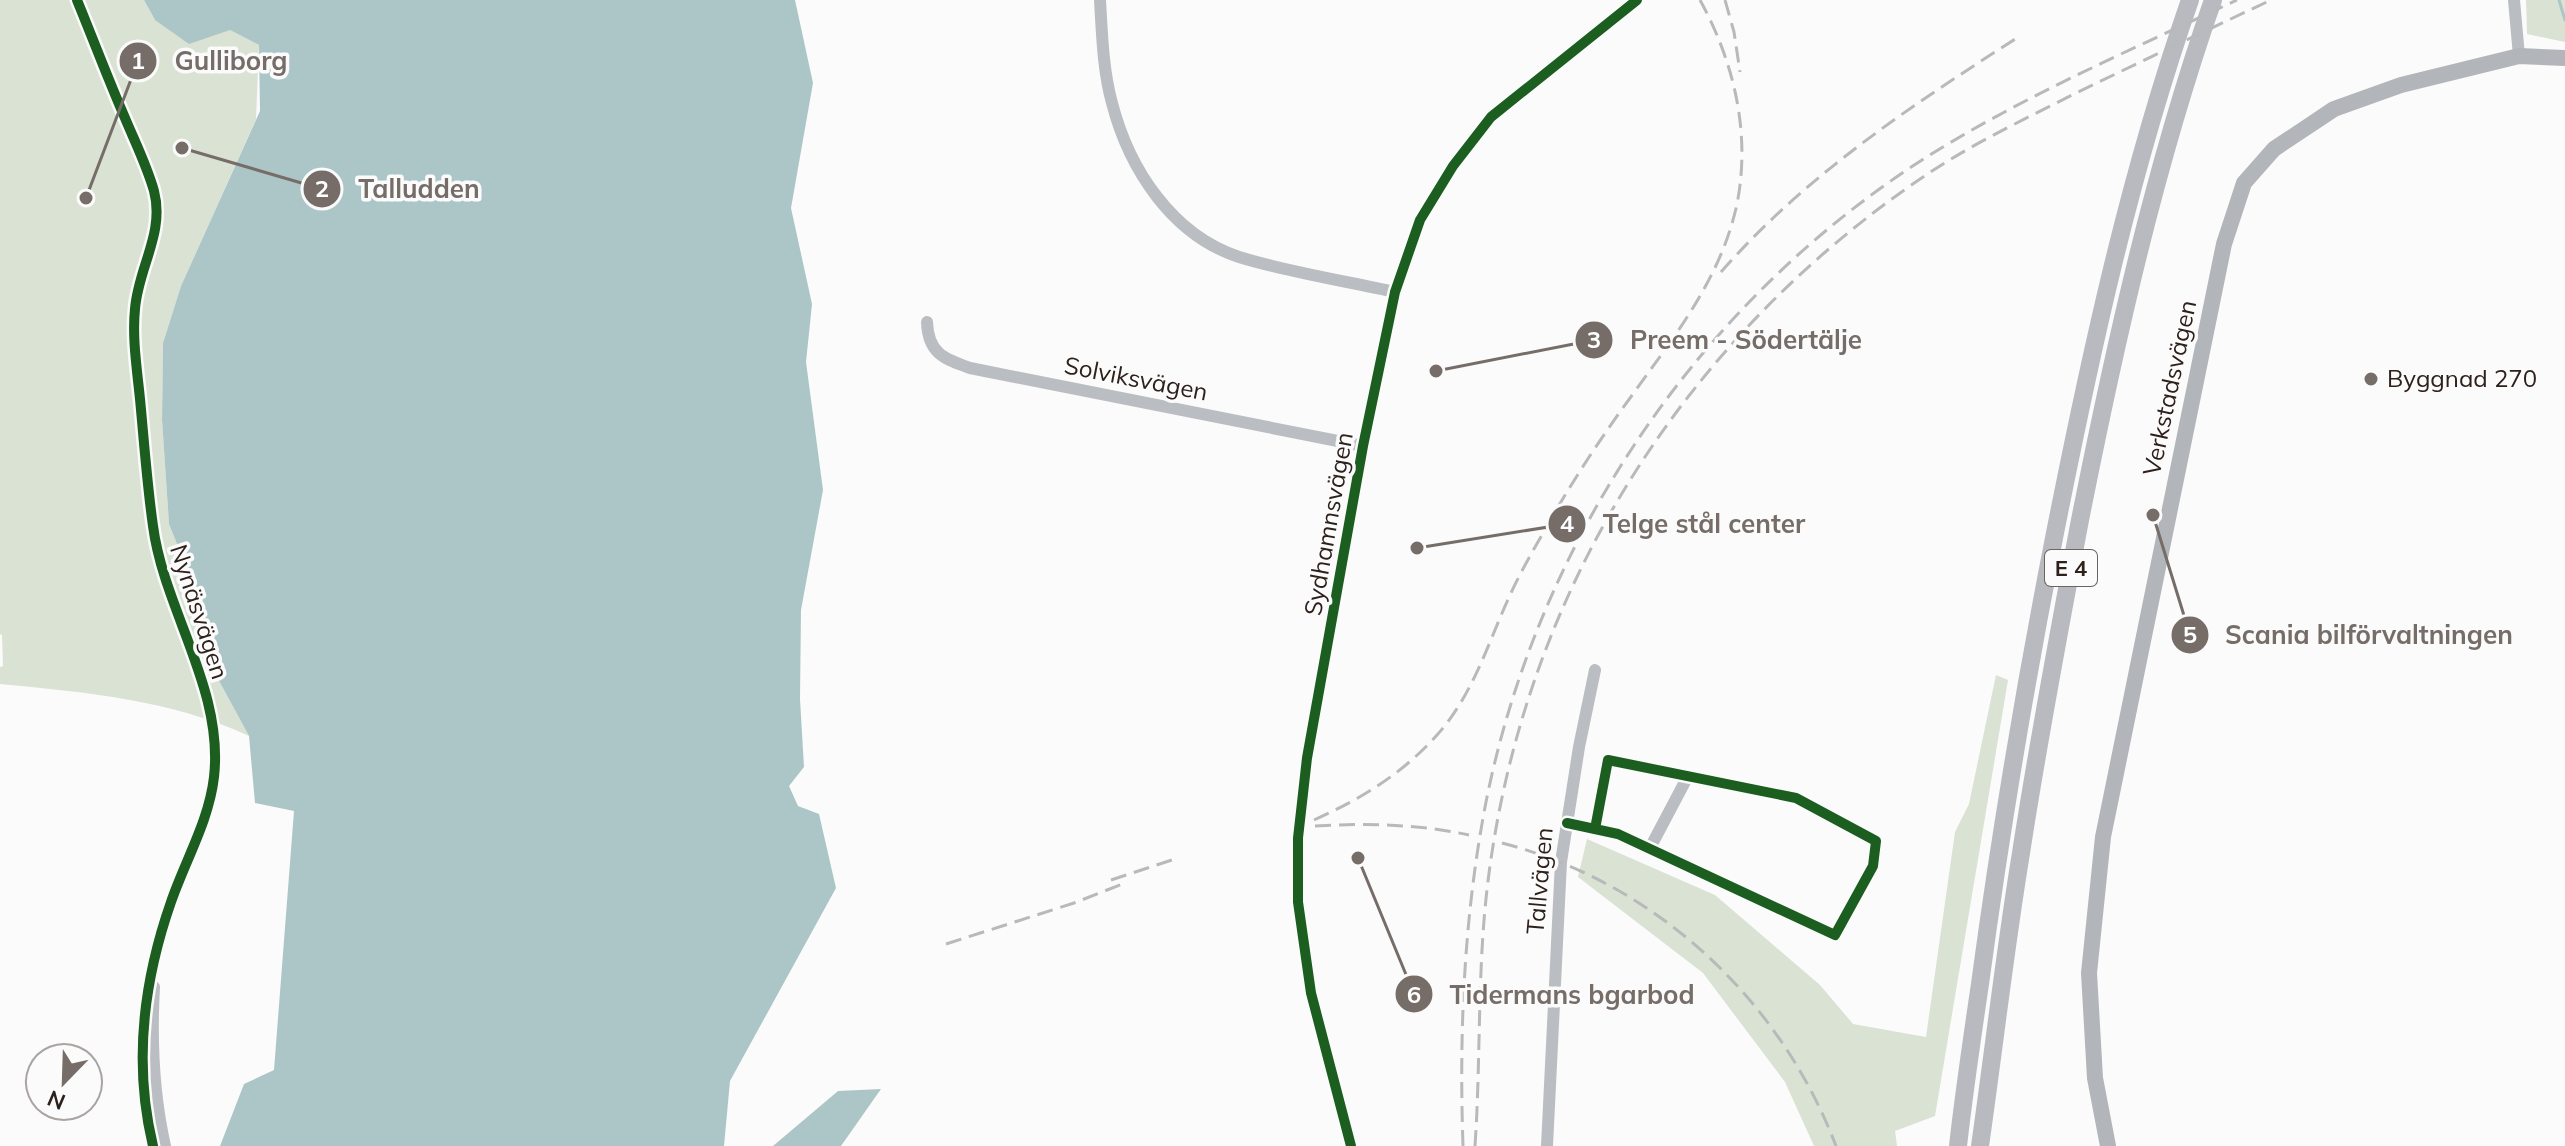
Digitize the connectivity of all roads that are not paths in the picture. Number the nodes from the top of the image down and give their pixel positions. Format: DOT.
graph roads {
  1 [pos="77,0"];
  2 [pos="1100,0"];
  3 [pos="1637,0"];
  4 [pos="2190,0"];
  5 [pos="2213,0"];
  6 [pos="2514,0"];
  7 [pos="2519,56"];
  8 [pos="2565,58"];
  9 [pos="1395,292"];
  10 [pos="927,322"];
  11 [pos="1363,446"];
  12 [pos="1595,670"];
  13 [pos="1688,776"];
  14 [pos="1567,823"];
  15 [pos="1595,829"];
  16 [pos="1650,848"];
  17 [pos="156,956"];
  18 [pos="153,1146"];
  19 [pos="165,1146"];
  20 [pos="1351,1146"];
  21 [pos="1547,1146"];
  22 [pos="1958,1146"];
  23 [pos="1980,1146"];
  24 [pos="2108,1146"];
  1 -- 17 [label="street, Nynäsvägen"];
  2 -- 9 [label="street"];
  3 -- 9 [label="street, Sydhamnsvägen"];
  4 -- 22 [label="highway, E 4"];
  5 -- 23 [label="highway, E 4"];
  6 -- 7 [label="street"];
  7 -- 8 [label="main road, Verkstadsvägen"];
  7 -- 24 [label="main road, Verkstadsvägen"];
  9 -- 11 [label="street, Sydhamnsvägen"];
  10 -- 11 [label="street, Solviksvägen"];
  11 -- 20 [label="street, Sydhamnsvägen"];
  12 -- 14 [label="street, Tallvägen"];
  13 -- 15 [label="street"];
  13 -- 16 [label="street"];
  13 -- 16 [label="street"];
  14 -- 15 [label="street"];
  14 -- 21 [label="street, Tallvägen"];
  15 -- 16 [label="street"];
  17 -- 18 [label="street, Nynäsvägen"];
  17 -- 19 [label="street, Nynäsvägen"];
}
